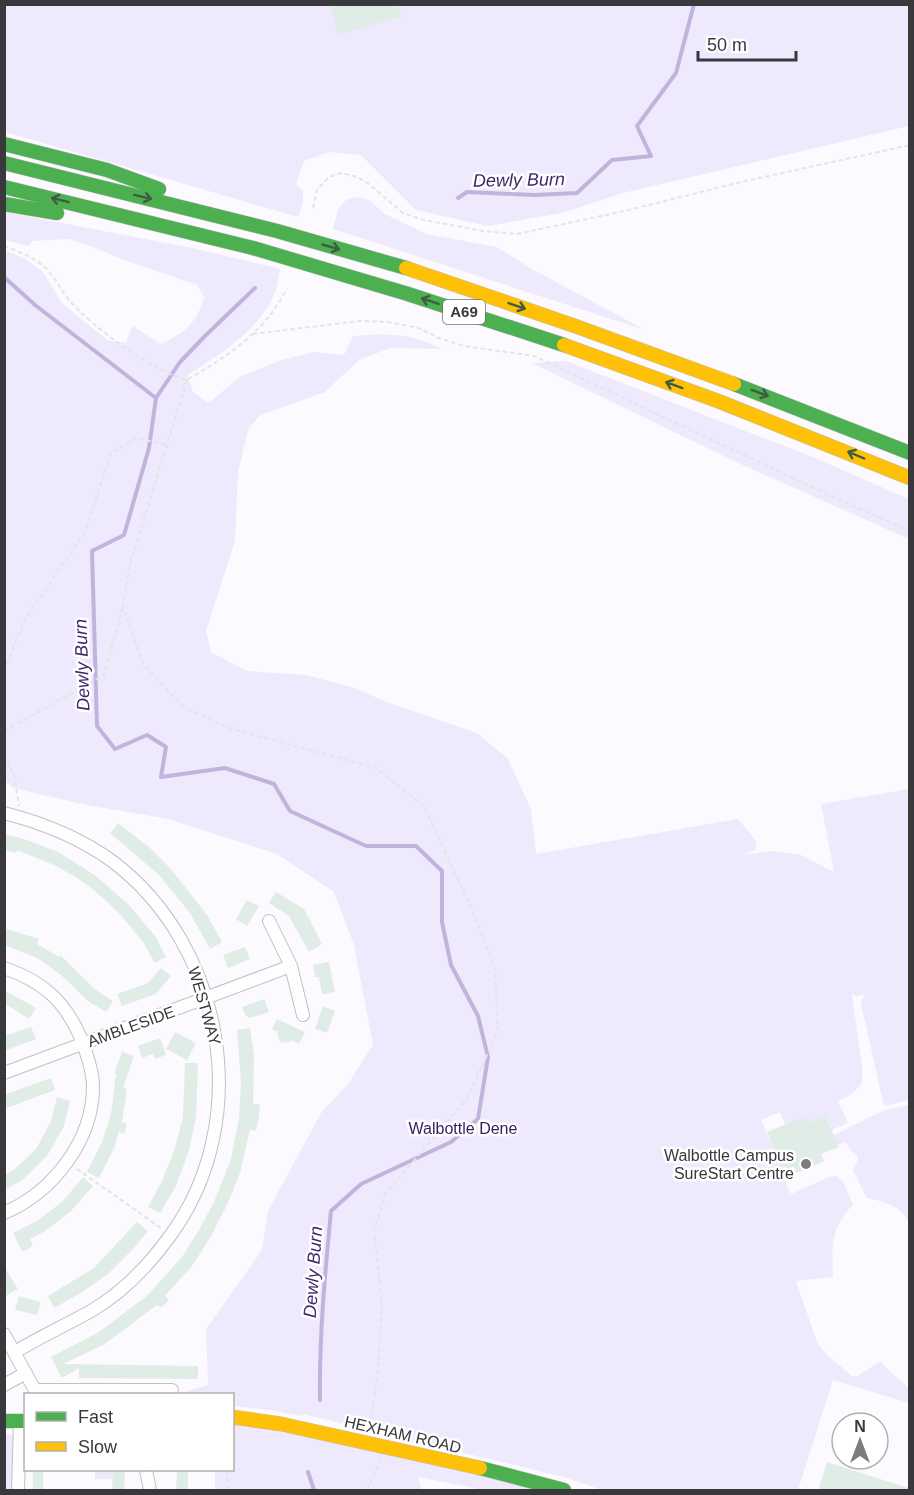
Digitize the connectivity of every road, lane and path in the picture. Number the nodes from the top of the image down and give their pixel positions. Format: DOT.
graph roads {
  1 [pos="4,144"];
  2 [pos="909,145"];
  3 [pos="4,163"];
  4 [pos="4,187"];
  5 [pos="4,204"];
  6 [pos="313,208"];
  7 [pos="277,231"];
  8 [pos="4,246"];
  9 [pos="253,248"];
  10 [pos="287,289"];
  11 [pos="253,334"];
  12 [pos="187,381"];
  13 [pos="167,445"];
  14 [pos="909,453"];
  15 [pos="909,478"];
  16 [pos="909,531"];
  17 [pos="123,606"];
  18 [pos="4,671"];
  19 [pos="4,731"];
  20 [pos="4,754"];
  21 [pos="17,794"];
  22 [pos="4,813"];
  23 [pos="269,921"];
  24 [pos="291,966"];
  25 [pos="4,968"];
  26 [pos="206,998"];
  27 [pos="303,1015"];
  28 [pos="83,1044"];
  29 [pos="4,1073"];
  30 [pos="68,1162"];
  31 [pos="4,1213"];
  32 [pos="171,1235"];
  33 [pos="4,1334"];
  34 [pos="15,1352"];
  35 [pos="26,1373"];
  36 [pos="4,1385"];
  37 [pos="171,1390"];
  38 [pos="37,1392"];
  39 [pos="234,1417"];
  40 [pos="4,1421"];
  41 [pos="23,1421"];
  42 [pos="368,1443"];
  43 [pos="386,1448"];
  44 [pos="146,1471"];
  45 [pos="227,1471"];
  46 [pos="18,1491"];
  47 [pos="150,1491"];
  48 [pos="228,1491"];
  49 [pos="367,1491"];
  50 [pos="564,1491"];
  1 -- 7 [label="main road, A69"];
  2 -- 6 [label="path"];
  3 -- 7 [label="main road, A69, one-way"];
  9 -- 4 [label="main road, A69, one-way"];
  5 -- 9 [label="main road, A69"];
  7 -- 14 [label="main road, A69, one-way"];
  8 -- 12 [label="path"];
  15 -- 9 [label="main road, A69, one-way"];
  10 -- 11 [label="path"];
  11 -- 12 [label="path"];
  11 -- 16 [label="path"];
  12 -- 13 [label="path"];
  13 -- 17 [label="path"];
  13 -- 18 [label="path"];
  17 -- 19 [label="path"];
  17 -- 42 [label="path"];
  20 -- 21 [label="path"];
  22 -- 26 [label="street, WESTWAY"];
  23 -- 24 [label="street"];
  24 -- 26 [label="street, AMBLESIDE"];
  24 -- 27 [label="street"];
  25 -- 28 [label="street"];
  26 -- 28 [label="street, AMBLESIDE"];
  26 -- 32 [label="street, WESTWAY"];
  28 -- 29 [label="street, AMBLESIDE"];
  28 -- 30 [label="street"];
  30 -- 31 [label="street"];
  30 -- 32 [label="path"];
  32 -- 34 [label="street, WESTWAY"];
  33 -- 34 [label="street"];
  34 -- 35 [label="street"];
  35 -- 36 [label="street"];
  35 -- 38 [label="street"];
  37 -- 38 [label="street"];
  39 -- 42 [label="main road, HEXHAM ROAD"];
  40 -- 41 [label="main road"];
  41 -- 46 [label="street"];
  42 -- 43 [label="main road, HEXHAM ROAD"];
  43 -- 49 [label="path"];
  43 -- 50 [label="main road, HEXHAM ROAD"];
  44 -- 47 [label="street"];
  45 -- 48 [label="path"];
}
